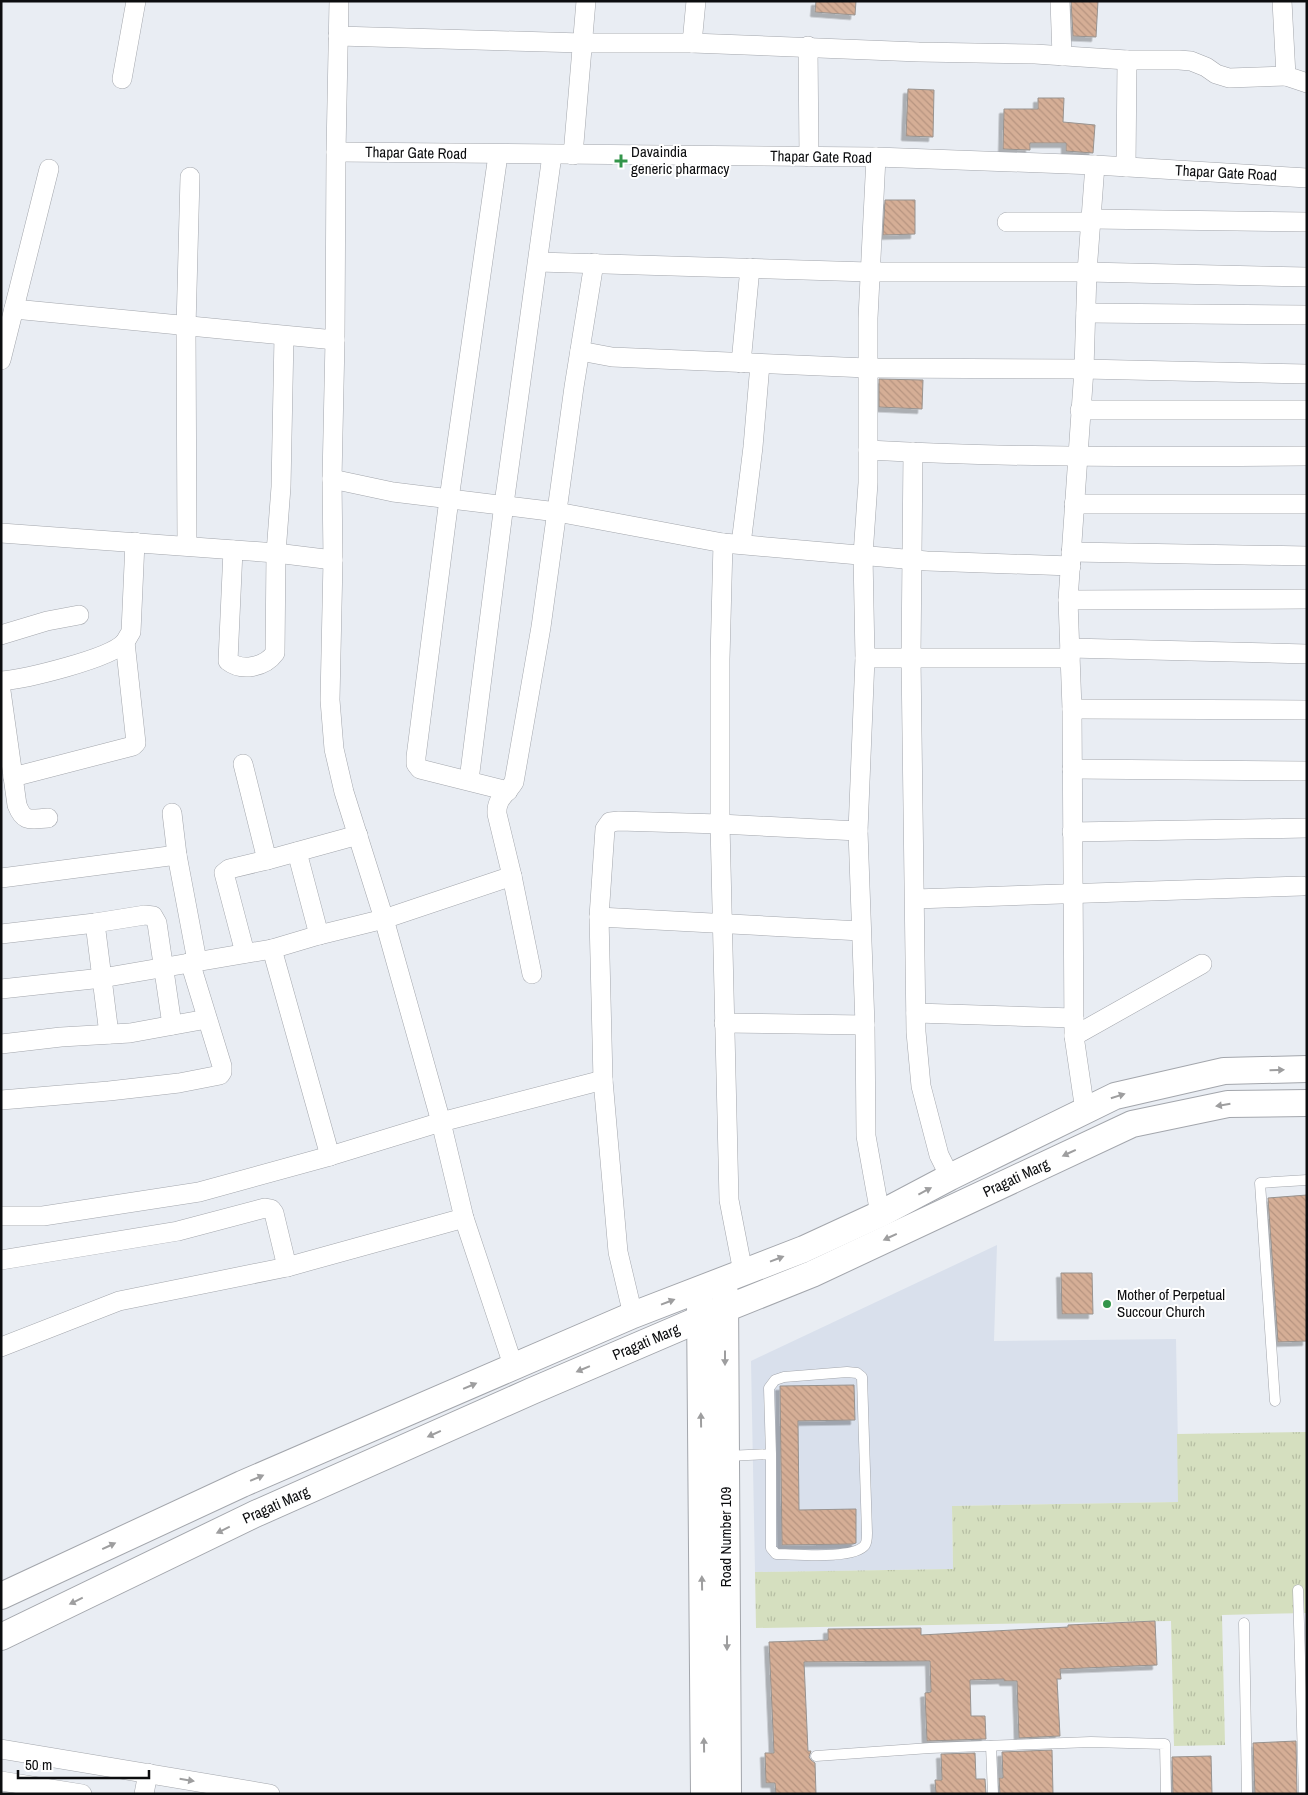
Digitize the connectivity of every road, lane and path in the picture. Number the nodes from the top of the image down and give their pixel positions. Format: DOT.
graph roads {
  1 [pos="136,1"];
  2 [pos="339,1"];
  3 [pos="586,1"];
  4 [pos="696,1"];
  5 [pos="1060,1"];
  6 [pos="1282,1"];
  7 [pos="338,36"];
  8 [pos="582,43"];
  9 [pos="692,43"];
  10 [pos="808,46"];
  11 [pos="1062,56"];
  12 [pos="1127,60"];
  13 [pos="1286,76"];
  14 [pos="122,80"];
  15 [pos="1307,83"];
  16 [pos="336,152"];
  17 [pos="498,155"];
  18 [pos="552,155"];
  19 [pos="573,156"];
  20 [pos="808,157"];
  21 [pos="876,157"];
  22 [pos="1095,165"];
  23 [pos="1126,167"];
  24 [pos="49,169"];
  25 [pos="190,177"];
  26 [pos="1307,178"];
  27 [pos="1092,220"];
  28 [pos="1007,222"];
  29 [pos="1307,222"];
  30 [pos="538,262"];
  31 [pos="594,263"];
  32 [pos="750,268"];
  33 [pos="869,272"];
  34 [pos="1087,272"];
  35 [pos="1307,277"];
  36 [pos="11,298"];
  37 [pos="1086,313"];
  38 [pos="1307,316"];
  39 [pos="186,327"];
  40 [pos="284,336"];
  41 [pos="335,340"];
  42 [pos="580,351"];
  43 [pos="1,360"];
  44 [pos="750,364"];
  45 [pos="867,368"];
  46 [pos="1084,369"];
  47 [pos="1307,374"];
  48 [pos="1080,410"];
  49 [pos="1307,410"];
  50 [pos="868,450"];
  51 [pos="914,452"];
  52 [pos="1307,456"];
  53 [pos="1077,457"];
  54 [pos="332,479"];
  55 [pos="449,500"];
  56 [pos="504,504"];
  57 [pos="1074,504"];
  58 [pos="1307,504"];
  59 [pos="557,512"];
  60 [pos="1,533"];
  61 [pos="135,542"];
  62 [pos="732,543"];
  63 [pos="186,546"];
  64 [pos="233,550"];
  65 [pos="276,553"];
  66 [pos="863,555"];
  67 [pos="1307,556"];
  68 [pos="912,559"];
  69 [pos="1071,559"];
  70 [pos="333,560"];
  71 [pos="1307,599"];
  72 [pos="1068,600"];
  73 [pos="79,614"];
  74 [pos="1,635"];
  75 [pos="125,642"];
  76 [pos="1070,653"];
  77 [pos="1307,654"];
  78 [pos="865,658"];
  79 [pos="912,658"];
  80 [pos="1,682"];
  81 [pos="1,691"];
  82 [pos="1072,709"];
  83 [pos="1307,710"];
  84 [pos="243,764"];
  85 [pos="1072,769"];
  86 [pos="1307,771"];
  87 [pos="13,777"];
  88 [pos="469,780"];
  89 [pos="508,791"];
  90 [pos="9,802"];
  91 [pos="172,813"];
  92 [pos="48,818"];
  93 [pos="720,824"];
  94 [pos="1307,828"];
  95 [pos="858,831"];
  96 [pos="1072,832"];
  97 [pos="358,835"];
  98 [pos="297,852"];
  99 [pos="177,855"];
  100 [pos="267,860"];
  101 [pos="512,876"];
  102 [pos="1,878"];
  103 [pos="1302,886"];
  104 [pos="1074,894"];
  105 [pos="914,899"];
  106 [pos="599,917"];
  107 [pos="384,919"];
  108 [pos="96,923"];
  109 [pos="723,924"];
  110 [pos="861,931"];
  111 [pos="1,934"];
  112 [pos="319,935"];
  113 [pos="272,949"];
  114 [pos="246,953"];
  115 [pos="194,962"];
  116 [pos="1202,964"];
  117 [pos="162,966"];
  118 [pos="532,974"];
  119 [pos="102,978"];
  120 [pos="1,989"];
  121 [pos="916,1013"];
  122 [pos="207,1018"];
  123 [pos="724,1023"];
  124 [pos="172,1025"];
  125 [pos="865,1025"];
  126 [pos="1074,1027"];
  127 [pos="109,1034"];
  128 [pos="1,1044"];
  129 [pos="1307,1069"];
  130 [pos="603,1080"];
  131 [pos="1,1100"];
  132 [pos="1307,1103"];
  133 [pos="1085,1111"];
  134 [pos="441,1122"];
  135 [pos="330,1156"];
  136 [pos="950,1177"];
  137 [pos="1307,1180"];
  138 [pos="880,1214"];
  139 [pos="1,1216"];
  140 [pos="464,1218"];
  141 [pos="1,1260"];
  142 [pos="287,1267"];
  143 [pos="734,1276"];
  144 [pos="699,1289"];
  145 [pos="725,1309"];
  146 [pos="633,1315"];
  147 [pos="700,1319"];
  148 [pos="1,1346"];
  149 [pos="514,1368"];
  150 [pos="1275,1401"];
  151 [pos="771,1454"];
  152 [pos="726,1456"];
  153 [pos="1298,1590"];
  154 [pos="1,1596"];
  155 [pos="1244,1623"];
  156 [pos="1,1637"];
  157 [pos="991,1746"];
  158 [pos="1,1749"];
  159 [pos="816,1756"];
  160 [pos="1305,1758"];
  161 [pos="148,1773"];
  162 [pos="1,1781"];
  163 [pos="82,1794"];
  164 [pos="144,1794"];
  165 [pos="270,1794"];
  166 [pos="704,1794"];
  167 [pos="728,1794"];
  168 [pos="993,1794"];
  169 [pos="1166,1794"];
  170 [pos="1247,1794"];
  171 [pos="1304,1794"];
  1 -- 14 [label="street"];
  2 -- 7 [label="street"];
  3 -- 8 [label="street"];
  4 -- 9 [label="street"];
  5 -- 11 [label="street"];
  6 -- 13 [label="street"];
  7 -- 8 [label="street"];
  7 -- 16 [label="street"];
  8 -- 9 [label="street"];
  8 -- 19 [label="street"];
  9 -- 10 [label="street"];
  10 -- 11 [label="street"];
  10 -- 20 [label="street"];
  11 -- 12 [label="street"];
  12 -- 13 [label="street"];
  12 -- 23 [label="street"];
  13 -- 15 [label="street"];
  16 -- 17 [label="street, Thapar Gate Road"];
  16 -- 41 [label="street"];
  17 -- 18 [label="street, Thapar Gate Road"];
  17 -- 55 [label="street"];
  18 -- 19 [label="street, Thapar Gate Road"];
  18 -- 30 [label="street"];
  19 -- 20 [label="street, Thapar Gate Road"];
  20 -- 21 [label="street, Thapar Gate Road"];
  21 -- 22 [label="street, Thapar Gate Road"];
  21 -- 33 [label="street"];
  22 -- 23 [label="street, Thapar Gate Road"];
  22 -- 27 [label="street"];
  23 -- 26 [label="street, Thapar Gate Road"];
  24 -- 36 [label="street"];
  25 -- 39 [label="street"];
  27 -- 28 [label="street"];
  27 -- 29 [label="street"];
  27 -- 34 [label="street"];
  30 -- 31 [label="street"];
  30 -- 56 [label="street"];
  31 -- 32 [label="street"];
  31 -- 42 [label="street"];
  32 -- 33 [label="street"];
  32 -- 44 [label="street"];
  33 -- 34 [label="street"];
  33 -- 45 [label="street"];
  34 -- 35 [label="street"];
  34 -- 37 [label="street"];
  36 -- 39 [label="street"];
  36 -- 43 [label="street"];
  37 -- 38 [label="street"];
  37 -- 46 [label="street"];
  39 -- 40 [label="street"];
  39 -- 63 [label="street"];
  40 -- 41 [label="street"];
  40 -- 65 [label="street"];
  41 -- 54 [label="street"];
  42 -- 44 [label="street"];
  42 -- 59 [label="street"];
  44 -- 45 [label="street"];
  44 -- 62 [label="street"];
  45 -- 46 [label="street"];
  45 -- 50 [label="street"];
  46 -- 47 [label="street"];
  46 -- 48 [label="street"];
  48 -- 49 [label="street"];
  48 -- 53 [label="street"];
  50 -- 51 [label="street"];
  50 -- 66 [label="street"];
  51 -- 53 [label="street"];
  51 -- 68 [label="street"];
  52 -- 53 [label="street"];
  53 -- 57 [label="street"];
  54 -- 55 [label="street"];
  54 -- 70 [label="street"];
  55 -- 56 [label="street"];
  55 -- 88 [label="street"];
  56 -- 59 [label="street"];
  56 -- 88 [label="street"];
  57 -- 58 [label="street"];
  57 -- 69 [label="street"];
  59 -- 62 [label="street"];
  59 -- 89 [label="street"];
  60 -- 61 [label="street"];
  61 -- 63 [label="street"];
  61 -- 75 [label="street"];
  62 -- 66 [label="street"];
  62 -- 93 [label="street"];
  63 -- 64 [label="street"];
  64 -- 65 [label="street"];
  64 -- 65 [label="street"];
  65 -- 70 [label="street"];
  66 -- 68 [label="street"];
  66 -- 78 [label="street"];
  67 -- 69 [label="street"];
  68 -- 69 [label="street"];
  68 -- 79 [label="street"];
  69 -- 72 [label="street"];
  70 -- 97 [label="street"];
  71 -- 72 [label="street"];
  72 -- 76 [label="street"];
  73 -- 74 [label="street"];
  75 -- 80 [label="street"];
  75 -- 87 [label="street"];
  76 -- 77 [label="street"];
  76 -- 79 [label="street"];
  76 -- 82 [label="street"];
  78 -- 79 [label="street"];
  78 -- 95 [label="street"];
  79 -- 105 [label="street"];
  81 -- 87 [label="street"];
  82 -- 83 [label="street"];
  82 -- 85 [label="street"];
  84 -- 100 [label="street"];
  85 -- 86 [label="street"];
  85 -- 96 [label="street"];
  87 -- 90 [label="street"];
  88 -- 89 [label="street"];
  89 -- 101 [label="street"];
  90 -- 92 [label="street"];
  91 -- 99 [label="street"];
  93 -- 95 [label="street"];
  93 -- 106 [label="street"];
  93 -- 109 [label="street"];
  94 -- 96 [label="street"];
  95 -- 110 [label="street"];
  96 -- 104 [label="street"];
  97 -- 98 [label="street"];
  97 -- 107 [label="street"];
  98 -- 100 [label="street"];
  98 -- 112 [label="street"];
  99 -- 102 [label="street"];
  99 -- 115 [label="street"];
  100 -- 114 [label="street"];
  101 -- 107 [label="street"];
  101 -- 118 [label="street"];
  103 -- 104 [label="street"];
  104 -- 105 [label="street"];
  104 -- 126 [label="street"];
  105 -- 121 [label="street"];
  106 -- 109 [label="street"];
  106 -- 130 [label="street"];
  107 -- 112 [label="street"];
  107 -- 134 [label="street"];
  108 -- 111 [label="street"];
  108 -- 117 [label="street"];
  108 -- 119 [label="street"];
  109 -- 110 [label="street"];
  109 -- 123 [label="street"];
  110 -- 125 [label="street"];
  112 -- 113 [label="street"];
  113 -- 114 [label="street"];
  113 -- 135 [label="street"];
  114 -- 115 [label="street"];
  115 -- 117 [label="street"];
  115 -- 122 [label="street"];
  116 -- 126 [label="street"];
  117 -- 119 [label="street"];
  117 -- 124 [label="street"];
  119 -- 120 [label="street"];
  119 -- 127 [label="street"];
  121 -- 126 [label="street"];
  121 -- 136 [label="street"];
  122 -- 124 [label="street"];
  122 -- 131 [label="street"];
  123 -- 125 [label="street"];
  123 -- 143 [label="street"];
  124 -- 127 [label="street"];
  125 -- 138 [label="street"];
  126 -- 133 [label="street"];
  127 -- 128 [label="street"];
  133 -- 129 [label="main road, Pragati Marg, one-way"];
  130 -- 134 [label="street"];
  130 -- 146 [label="street"];
  132 -- 145 [label="main road, Pragati Marg, one-way"];
  133 -- 136 [label="main road, Pragati Marg"];
  134 -- 135 [label="street"];
  134 -- 140 [label="street"];
  135 -- 139 [label="street"];
  138 -- 136 [label="main road, Pragati Marg, one-way"];
  137 -- 150 [label="lane"];
  143 -- 138 [label="main road, Pragati Marg, one-way"];
  140 -- 142 [label="street"];
  140 -- 149 [label="street"];
  141 -- 142 [label="street"];
  142 -- 148 [label="street"];
  143 -- 144 [label="main road, Pragati Marg"];
  143 -- 145 [label="main road, Road Number 109"];
  146 -- 144 [label="main road, Pragati Marg, one-way"];
  144 -- 147 [label="main road, Road Number 109"];
  145 -- 147 [label="main road, Pragati Marg"];
  145 -- 152 [label="main road, Road Number 109, one-way"];
  146 -- 149 [label="main road, Pragati Marg"];
  147 -- 156 [label="main road, Pragati Marg, one-way"];
  166 -- 147 [label="main road, Road Number 109, one-way"];
  154 -- 149 [label="main road, Pragati Marg, one-way"];
  151 -- 151 [label="lane"];
  151 -- 152 [label="lane"];
  152 -- 167 [label="main road, Road Number 109, one-way"];
  153 -- 160 [label="lane"];
  155 -- 170 [label="lane"];
  157 -- 159 [label="lane"];
  157 -- 168 [label="lane"];
  157 -- 169 [label="lane"];
  158 -- 161 [label="street"];
  160 -- 171 [label="lane"];
  161 -- 164 [label="street"];
  161 -- 165 [label="street, one-way"];
  162 -- 163 [label="street"];
}
